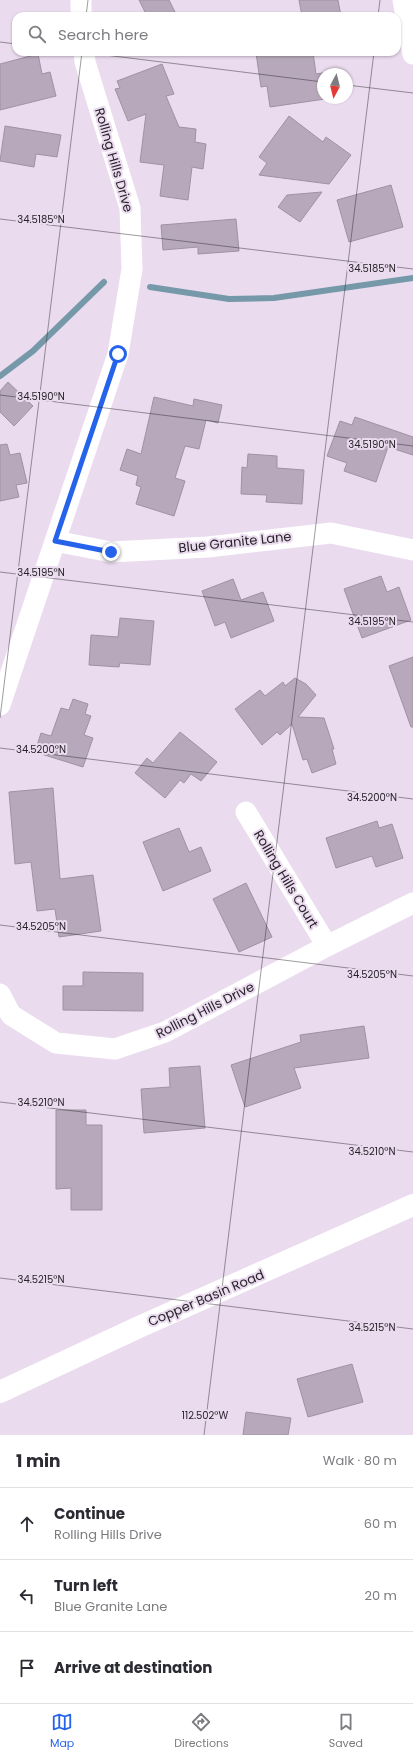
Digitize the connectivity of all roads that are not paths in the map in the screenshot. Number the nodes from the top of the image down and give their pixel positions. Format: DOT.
graph roads {
  1 [pos="81,0"];
  2 [pos="403,0"];
  3 [pos="81,12"];
  4 [pos="413,54"];
  5 [pos="84,56"];
  6 [pos="55,541"];
  7 [pos="413,550"];
  8 [pos="0,705"];
  9 [pos="246,812"];
  10 [pos="413,904"];
  11 [pos="326,946"];
  12 [pos="0,994"];
  13 [pos="413,1206"];
  14 [pos="0,1392"];
  1 -- 3 [label="street"];
  2 -- 4 [label="street"];
  5 -- 6 [label="street, Rolling Hills Drive"];
  6 -- 7 [label="street, Blue Granite Lane"];
  6 -- 8 [label="street, Rolling Hills Drive"];
  9 -- 11 [label="street, Rolling Hills Court"];
  10 -- 11 [label="street, Rolling Hills Drive"];
  11 -- 12 [label="street, Rolling Hills Drive"];
  13 -- 14 [label="street, Copper Basin Road"];
}
